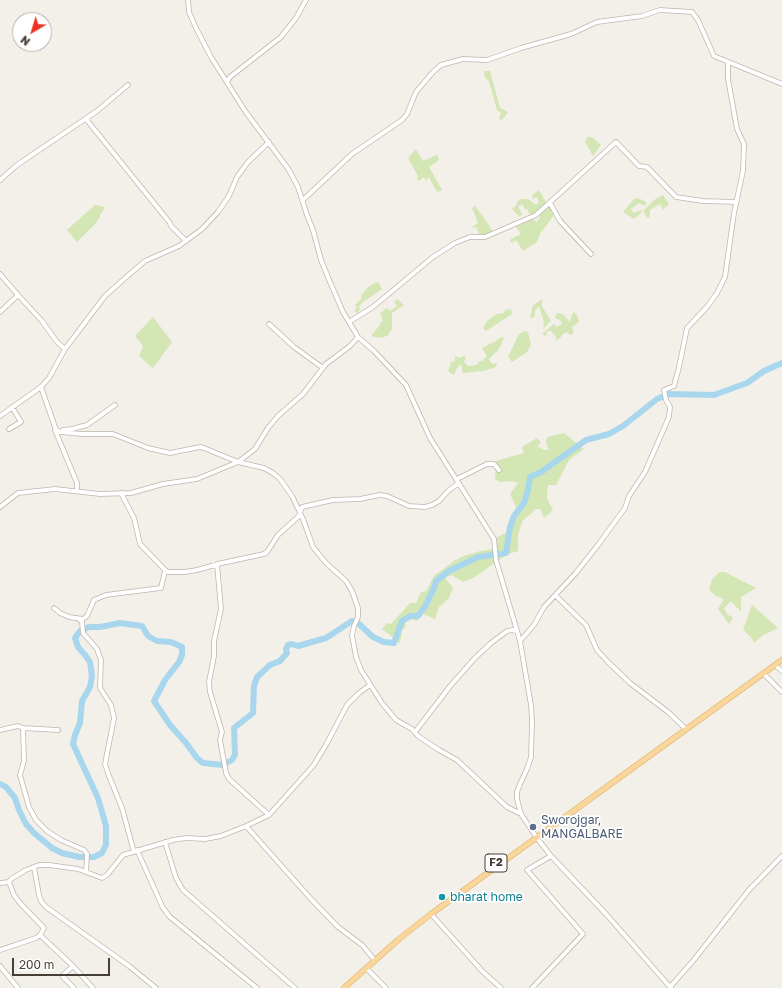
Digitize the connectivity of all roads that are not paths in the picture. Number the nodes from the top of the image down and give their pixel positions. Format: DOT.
graph roads {
  1 [pos="188,0"];
  2 [pos="306,0"];
  3 [pos="728,62"];
  4 [pos="227,82"];
  5 [pos="782,84"];
  6 [pos="128,85"];
  7 [pos="86,119"];
  8 [pos="269,142"];
  9 [pos="0,180"];
  10 [pos="303,200"];
  11 [pos="736,202"];
  12 [pos="550,203"];
  13 [pos="186,241"];
  14 [pos="591,254"];
  15 [pos="0,274"];
  16 [pos="18,295"];
  17 [pos="0,312"];
  18 [pos="349,322"];
  19 [pos="269,324"];
  20 [pos="358,337"];
  21 [pos="65,349"];
  22 [pos="322,368"];
  23 [pos="41,386"];
  24 [pos="115,405"];
  25 [pos="12,407"];
  26 [pos="0,416"];
  27 [pos="9,429"];
  28 [pos="55,430"];
  29 [pos="238,462"];
  30 [pos="499,470"];
  31 [pos="458,481"];
  32 [pos="77,491"];
  33 [pos="121,493"];
  34 [pos="0,507"];
  35 [pos="300,512"];
  36 [pos="217,564"];
  37 [pos="165,571"];
  38 [pos="556,596"];
  39 [pos="54,608"];
  40 [pos="77,618"];
  41 [pos="516,631"];
  42 [pos="520,642"];
  43 [pos="782,660"];
  44 [pos="776,666"];
  45 [pos="782,671"];
  46 [pos="764,674"];
  47 [pos="370,686"];
  48 [pos="782,692"];
  49 [pos="23,728"];
  50 [pos="686,729"];
  51 [pos="0,730"];
  52 [pos="58,730"];
  53 [pos="415,732"];
  54 [pos="521,814"];
  55 [pos="269,815"];
  56 [pos="246,826"];
  57 [pos="536,837"];
  58 [pos="165,842"];
  59 [pos="135,851"];
  60 [pos="550,856"];
  61 [pos="782,856"];
  62 [pos="34,867"];
  63 [pos="86,872"];
  64 [pos="9,882"];
  65 [pos="0,883"];
  66 [pos="431,914"];
  67 [pos="40,935"];
  68 [pos="0,950"];
  69 [pos="373,958"];
  70 [pos="0,966"];
  71 [pos="73,966"];
  72 [pos="366,968"];
  73 [pos="18,988"];
  74 [pos="74,988"];
  75 [pos="93,988"];
  76 [pos="156,988"];
  77 [pos="257,988"];
  78 [pos="295,988"];
  79 [pos="340,988"];
  80 [pos="344,988"];
  81 [pos="386,988"];
  82 [pos="501,988"];
  83 [pos="532,988"];
  84 [pos="670,988"];
  1 -- 4 [label="street"];
  2 -- 4 [label="street"];
  3 -- 5 [label="street"];
  3 -- 10 [label="street"];
  3 -- 11 [label="street"];
  4 -- 8 [label="street"];
  6 -- 7 [label="street"];
  7 -- 9 [label="street"];
  7 -- 13 [label="street"];
  8 -- 10 [label="street"];
  8 -- 13 [label="street"];
  10 -- 18 [label="street"];
  11 -- 12 [label="street"];
  11 -- 38 [label="street"];
  12 -- 14 [label="street"];
  12 -- 18 [label="street"];
  13 -- 21 [label="street"];
  15 -- 16 [label="street"];
  16 -- 17 [label="street"];
  16 -- 21 [label="street"];
  18 -- 20 [label="street"];
  19 -- 22 [label="street"];
  20 -- 22 [label="street"];
  20 -- 31 [label="street"];
  21 -- 23 [label="street"];
  22 -- 29 [label="street"];
  23 -- 25 [label="street"];
  23 -- 28 [label="street"];
  24 -- 28 [label="street"];
  25 -- 26 [label="street"];
  25 -- 27 [label="street"];
  28 -- 29 [label="street"];
  28 -- 32 [label="street"];
  29 -- 33 [label="street"];
  29 -- 35 [label="street"];
  30 -- 31 [label="street"];
  31 -- 35 [label="street"];
  31 -- 41 [label="street"];
  32 -- 33 [label="street"];
  32 -- 34 [label="street"];
  33 -- 37 [label="street"];
  35 -- 36 [label="street"];
  35 -- 47 [label="street"];
  36 -- 37 [label="street"];
  36 -- 55 [label="street"];
  37 -- 40 [label="street"];
  38 -- 42 [label="street"];
  38 -- 50 [label="street"];
  39 -- 40 [label="street"];
  40 -- 59 [label="street"];
  41 -- 42 [label="street"];
  41 -- 53 [label="street"];
  42 -- 54 [label="street"];
  43 -- 44 [label="main road, F2"];
  44 -- 45 [label="street"];
  44 -- 46 [label="main road, F2"];
  46 -- 48 [label="street"];
  46 -- 50 [label="main road, F2"];
  47 -- 53 [label="street"];
  47 -- 55 [label="street"];
  49 -- 51 [label="street"];
  49 -- 52 [label="street"];
  49 -- 63 [label="street"];
  50 -- 57 [label="main road, F2"];
  53 -- 54 [label="street"];
  54 -- 57 [label="street"];
  55 -- 56 [label="street"];
  56 -- 58 [label="street"];
  56 -- 69 [label="street"];
  57 -- 60 [label="street"];
  57 -- 66 [label="main road, F2"];
  57 -- 69 [label="main road, F2"];
  58 -- 59 [label="street"];
  58 -- 78 [label="street"];
  59 -- 63 [label="street"];
  59 -- 77 [label="street"];
  60 -- 83 [label="street"];
  60 -- 84 [label="street"];
  61 -- 84 [label="street"];
  62 -- 63 [label="street"];
  62 -- 64 [label="street"];
  62 -- 76 [label="street"];
  64 -- 65 [label="street"];
  64 -- 67 [label="street"];
  66 -- 72 [label="main road, F2"];
  66 -- 82 [label="street"];
  67 -- 68 [label="street"];
  67 -- 71 [label="street"];
  69 -- 79 [label="main road, F2"];
  70 -- 73 [label="street"];
  71 -- 74 [label="street"];
  71 -- 75 [label="street"];
  72 -- 80 [label="main road, F2"];
  72 -- 81 [label="street"];
}
